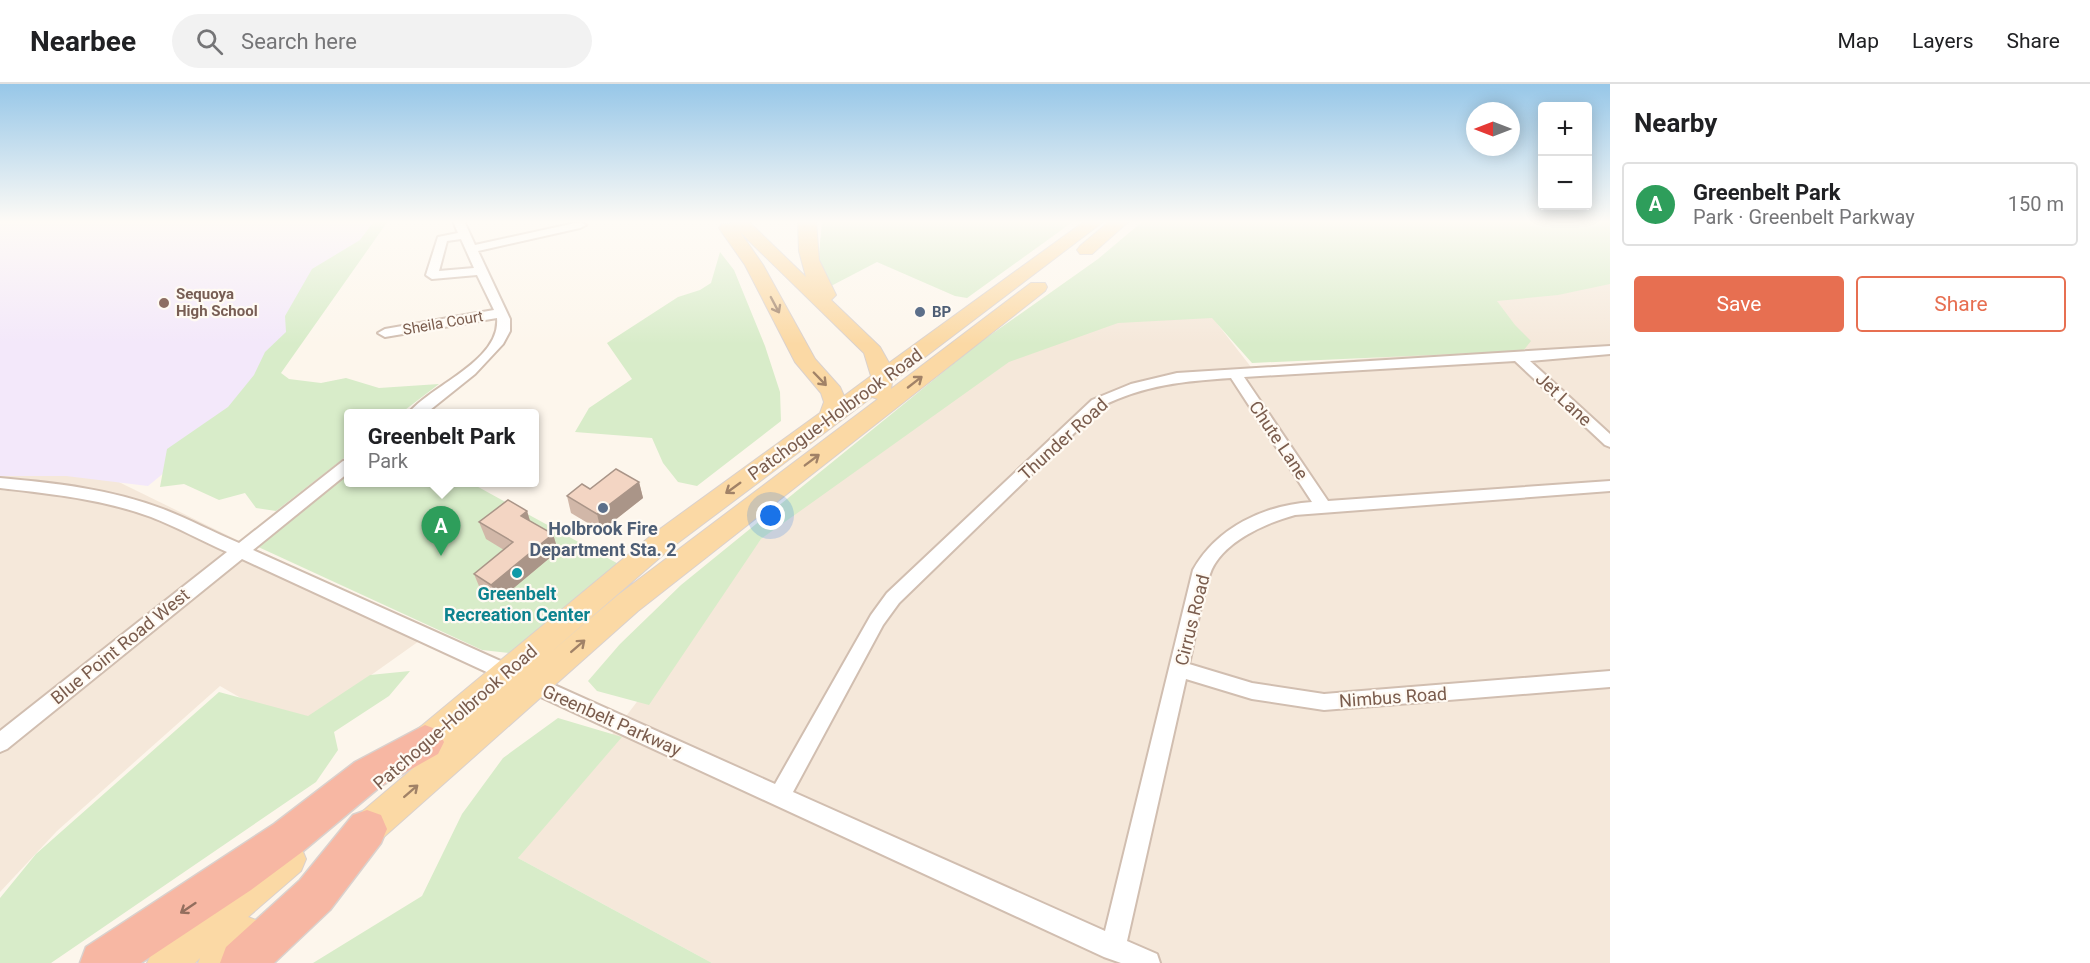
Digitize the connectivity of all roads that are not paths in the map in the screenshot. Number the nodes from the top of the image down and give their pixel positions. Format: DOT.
graph roads {
  1 [pos="436,262"];
  2 [pos="478,262"];
  3 [pos="751,262"];
  4 [pos="781,262"];
  5 [pos="810,262"];
  6 [pos="1041,262"];
  7 [pos="1068,262"];
  8 [pos="482,271"];
  9 [pos="501,313"];
  10 [pos="844,323"];
  11 [pos="385,333"];
  12 [pos="861,338"];
  13 [pos="938,338"];
  14 [pos="1610,350"];
  15 [pos="1518,357"];
  16 [pos="1235,374"];
  17 [pos="882,380"];
  18 [pos="421,409"];
  19 [pos="868,418"];
  20 [pos="829,419"];
  21 [pos="1610,442"];
  22 [pos="344,468"];
  23 [pos="0,483"];
  24 [pos="1610,486"];
  25 [pos="1323,506"];
  26 [pos="240,550"];
  27 [pos="1179,669"];
  28 [pos="520,678"];
  29 [pos="1610,679"];
  30 [pos="4,734"];
  31 [pos="425,742"];
  32 [pos="780,795"];
  33 [pos="367,830"];
  34 [pos="1113,948"];
  35 [pos="102,963"];
  36 [pos="166,963"];
  37 [pos="216,963"];
  38 [pos="242,963"];
  39 [pos="1148,963"];
  1 -- 8 [label="street"];
  2 -- 8 [label="street"];
  3 -- 20 [label="main road, one-way"];
  4 -- 10 [label="main road"];
  5 -- 10 [label="main road"];
  6 -- 13 [label="main road, Patchogue-Holbrook Road"];
  19 -- 7 [label="main road, Patchogue-Holbrook Road, one-way"];
  8 -- 9 [label="street"];
  9 -- 11 [label="street, Sheila Court"];
  9 -- 18 [label="street"];
  10 -- 12 [label="main road"];
  12 -- 13 [label="main road"];
  12 -- 17 [label="main road"];
  13 -- 17 [label="main road, Patchogue-Holbrook Road"];
  14 -- 15 [label="street, Thunder Road"];
  15 -- 16 [label="street, Thunder Road"];
  15 -- 21 [label="street, Jet Lane"];
  16 -- 25 [label="street, Chute Lane"];
  16 -- 32 [label="street, Thunder Road"];
  17 -- 19 [label="main road"];
  17 -- 20 [label="main road, Patchogue-Holbrook Road"];
  28 -- 19 [label="main road, Patchogue-Holbrook Road, one-way"];
  20 -- 28 [label="main road, Patchogue-Holbrook Road, one-way"];
  22 -- 26 [label="street, Blue Point Road West"];
  23 -- 26 [label="street, Greenbelt Parkway"];
  24 -- 25 [label="street, Cirrus Road"];
  25 -- 27 [label="street, Cirrus Road"];
  26 -- 28 [label="street, Greenbelt Parkway"];
  26 -- 30 [label="street, Blue Point Road West"];
  27 -- 29 [label="street, Nimbus Road"];
  27 -- 34 [label="street, Cirrus Road"];
  28 -- 31 [label="main road, Patchogue-Holbrook Road"];
  28 -- 32 [label="street, Greenbelt Parkway"];
  33 -- 28 [label="main road, Patchogue-Holbrook Road, one-way"];
  31 -- 35 [label="highway, one-way"];
  31 -- 36 [label="main road, Patchogue-Holbrook Road"];
  32 -- 34 [label="street, Greenbelt Parkway"];
  33 -- 37 [label="main road, Patchogue-Holbrook Road"];
  33 -- 38 [label="highway"];
  34 -- 39 [label="street, Greenbelt Parkway"];
}
